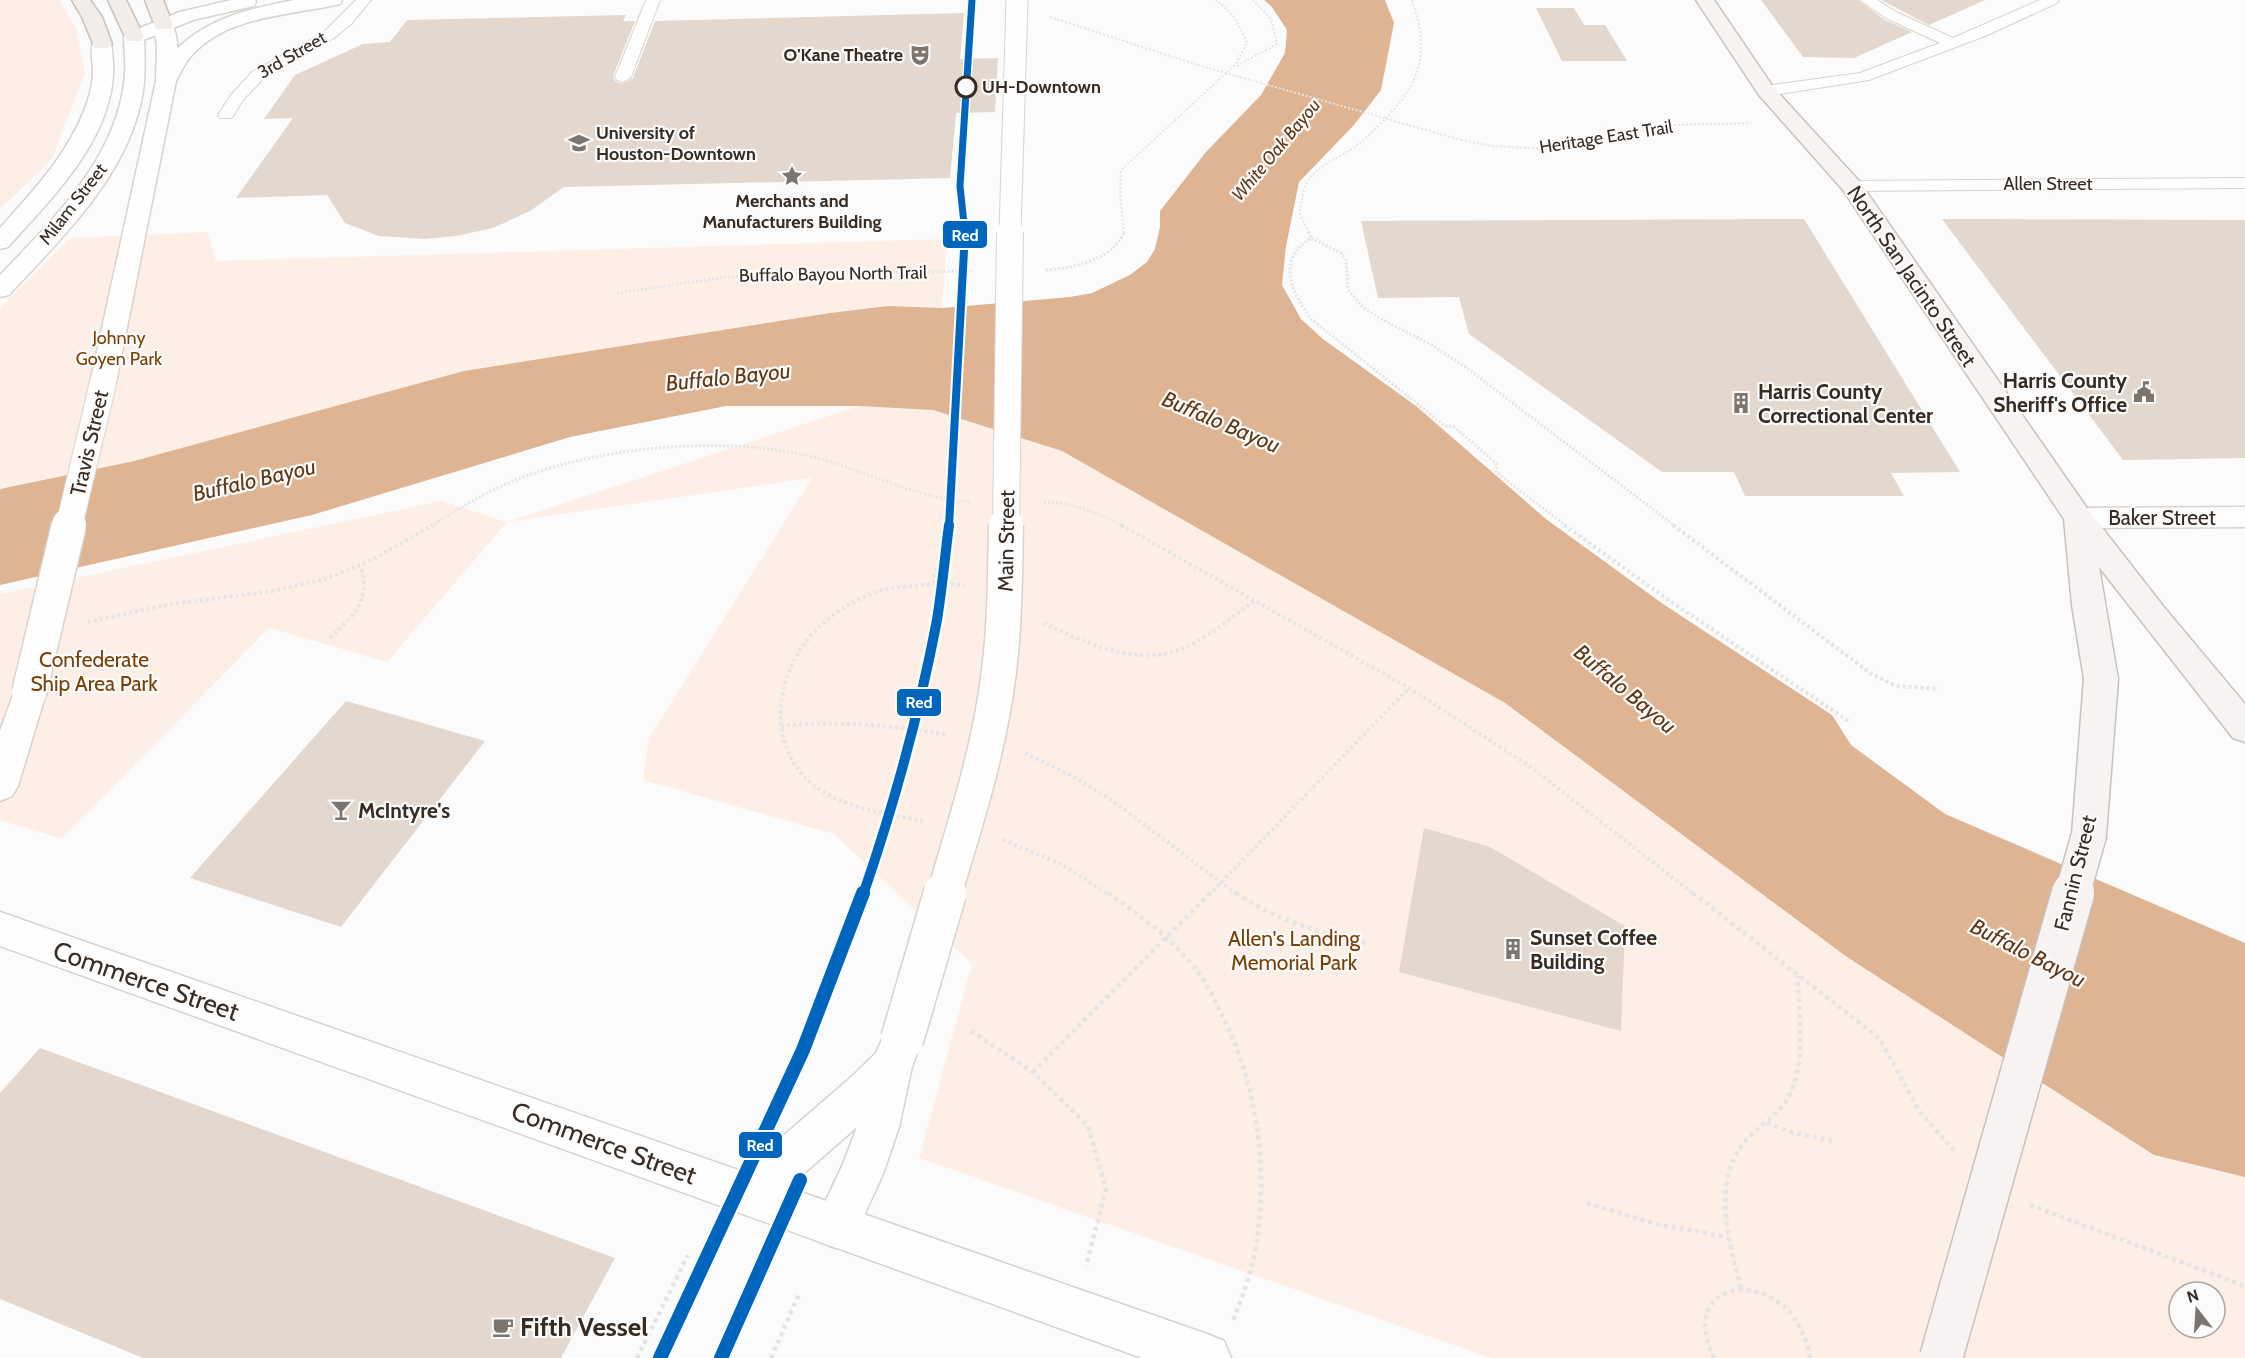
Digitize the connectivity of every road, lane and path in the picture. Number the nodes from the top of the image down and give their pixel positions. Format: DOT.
graph roads {
  1 [pos="81,0"];
  2 [pos="117,0"];
  3 [pos="154,0"];
  4 [pos="261,0"];
  5 [pos="333,0"];
  6 [pos="364,0"];
  7 [pos="653,0"];
  8 [pos="1017,0"];
  9 [pos="1216,0"];
  10 [pos="1253,0"];
  11 [pos="1412,0"];
  12 [pos="1705,0"];
  13 [pos="1867,0"];
  14 [pos="2052,0"];
  15 [pos="163,25"];
  16 [pos="1075,27"];
  17 [pos="134,37"];
  18 [pos="1952,43"];
  19 [pos="102,44"];
  20 [pos="1233,68"];
  21 [pos="623,77"];
  22 [pos="166,81"];
  23 [pos="1766,91"];
  24 [pos="225,115"];
  25 [pos="1753,123"];
  26 [pos="2245,183"];
  27 [pos="1851,186"];
  28 [pos="1311,238"];
  29 [pos="0,242"];
  30 [pos="1039,270"];
  31 [pos="981,271"];
  32 [pos="0,290"];
  33 [pos="617,293"];
  34 [pos="948,500"];
  35 [pos="2245,517"];
  36 [pos="2079,518"];
  37 [pos="361,567"];
  38 [pos="934,583"];
  39 [pos="967,587"];
  40 [pos="1256,600"];
  41 [pos="1042,622"];
  42 [pos="330,638"];
  43 [pos="1409,688"];
  44 [pos="1939,689"];
  45 [pos="2240,721"];
  46 [pos="1850,722"];
  47 [pos="781,726"];
  48 [pos="950,735"];
  49 [pos="1021,751"];
  50 [pos="0,786"];
  51 [pos="927,822"];
  52 [pos="1000,839"];
  53 [pos="1221,883"];
  54 [pos="0,929"];
  55 [pos="1165,937"];
  56 [pos="1370,944"];
  57 [pos="1798,975"];
  58 [pos="971,1031"];
  59 [pos="896,1054"];
  60 [pos="1033,1072"];
  61 [pos="1904,1088"];
  62 [pos="1767,1123"];
  63 [pos="1833,1141"];
  64 [pos="1958,1155"];
  65 [pos="748,1194"];
  66 [pos="2020,1199"];
  67 [pos="1587,1203"];
  68 [pos="836,1226"];
  69 [pos="1728,1237"];
  70 [pos="688,1256"];
  71 [pos="2245,1286"];
  72 [pos="1741,1288"];
  73 [pos="799,1294"];
  74 [pos="1075,1311"];
  75 [pos="1219,1342"];
  76 [pos="637,1358"];
  77 [pos="771,1358"];
  78 [pos="1714,1358"];
  79 [pos="1810,1358"];
  80 [pos="1941,1358"];
  1 -- 19 [label="highway"];
  2 -- 17 [label="highway"];
  3 -- 15 [label="highway"];
  4 -- 15 [label="main road"];
  5 -- 22 [label="main road"];
  6 -- 24 [label="lane, 3rd Street"];
  7 -- 21 [label="lane"];
  8 -- 59 [label="main road, Main Street, bridge"];
  9 -- 20 [label="path"];
  10 -- 20 [label="path"];
  11 -- 28 [label="path"];
  12 -- 23 [label="main road, North San Jacinto Street"];
  13 -- 18 [label="lane"];
  14 -- 18 [label="lane"];
  15 -- 17 [label="main road"];
  15 -- 22 [label="main road, Travis Street"];
  16 -- 25 [label="path, Heritage East Trail, bridge"];
  17 -- 32 [label="main road, Milam Street"];
  18 -- 23 [label="lane"];
  19 -- 29 [label="main road, Milam Street"];
  20 -- 30 [label="path"];
  22 -- 50 [label="main road, Travis Street, bridge"];
  23 -- 27 [label="main road, North San Jacinto Street"];
  26 -- 27 [label="lane, Allen Street"];
  27 -- 36 [label="main road, North San Jacinto Street"];
  28 -- 44 [label="path"];
  28 -- 46 [label="path"];
  31 -- 33 [label="path, Buffalo Bayou North Trail"];
  34 -- 38 [label="path"];
  35 -- 36 [label="main road, Baker Street"];
  36 -- 45 [label="main road, North San Jacinto Street"];
  36 -- 80 [label="main road, Fannin Street, bridge"];
  37 -- 42 [label="path"];
  38 -- 39 [label="path"];
  38 -- 47 [label="path"];
  40 -- 41 [label="path"];
  43 -- 53 [label="path"];
  47 -- 48 [label="path"];
  47 -- 51 [label="path"];
  49 -- 53 [label="path"];
  52 -- 55 [label="path"];
  53 -- 55 [label="path"];
  53 -- 56 [label="path"];
  54 -- 65 [label="main road, Commerce Street"];
  55 -- 60 [label="path"];
  55 -- 75 [label="path"];
  57 -- 62 [label="path"];
  58 -- 60 [label="path"];
  59 -- 65 [label="main road, Main Street"];
  59 -- 68 [label="main road, Main Street"];
  60 -- 74 [label="path"];
  61 -- 64 [label="path"];
  62 -- 63 [label="path"];
  62 -- 69 [label="path"];
  65 -- 68 [label="main road, Commerce Street"];
  66 -- 71 [label="path"];
  67 -- 69 [label="path"];
  68 -- 74 [label="main road, Commerce Street"];
  69 -- 72 [label="path"];
  70 -- 76 [label="path"];
  72 -- 78 [label="path"];
  72 -- 79 [label="path"];
  73 -- 77 [label="path"];
  74 -- 75 [label="main road, Commerce Street"];
}
